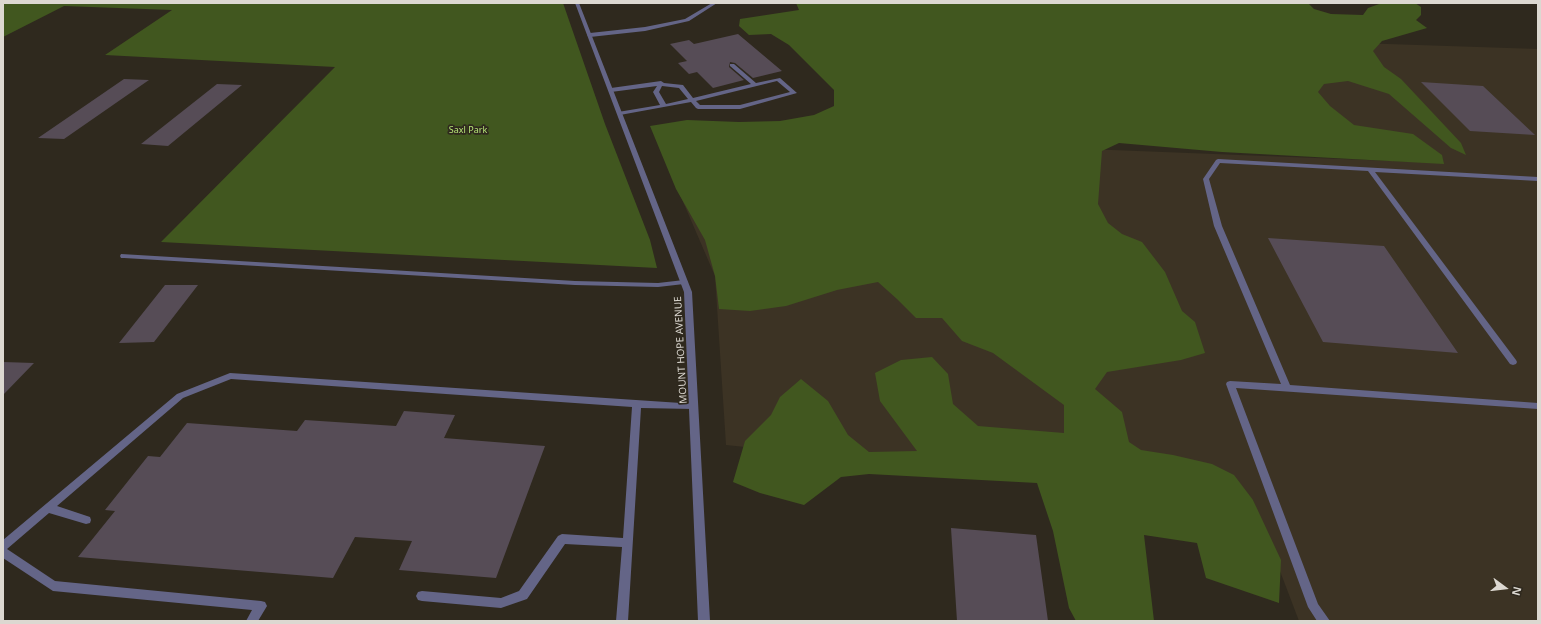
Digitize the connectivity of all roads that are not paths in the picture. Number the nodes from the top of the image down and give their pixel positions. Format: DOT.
graph roads {
  1 [pos="577,3"];
  2 [pos="715,3"];
  3 [pos="590,36"];
  4 [pos="732,65"];
  5 [pos="661,84"];
  6 [pos="755,85"];
  7 [pos="611,90"];
  8 [pos="692,100"];
  9 [pos="664,106"];
  10 [pos="620,113"];
  11 [pos="1370,169"];
  12 [pos="1538,179"];
  13 [pos="124,256"];
  14 [pos="684,282"];
  15 [pos="1513,362"];
  16 [pos="1287,388"];
  17 [pos="637,404"];
  18 [pos="693,406"];
  19 [pos="1538,406"];
  20 [pos="48,508"];
  21 [pos="86,520"];
  22 [pos="627,543"];
  23 [pos="3,546"];
  24 [pos="3,552"];
  25 [pos="422,596"];
  26 [pos="252,621"];
  27 [pos="622,621"];
  28 [pos="704,621"];
  29 [pos="1324,621"];
  1 -- 3 [label="street, MOUNT HOPE AVENUE"];
  2 -- 3 [label="street"];
  3 -- 7 [label="street, MOUNT HOPE AVENUE"];
  4 -- 6 [label="street"];
  5 -- 7 [label="street"];
  5 -- 8 [label="street"];
  5 -- 9 [label="street"];
  6 -- 8 [label="street"];
  6 -- 8 [label="street"];
  7 -- 10 [label="street, MOUNT HOPE AVENUE"];
  8 -- 9 [label="street"];
  9 -- 10 [label="street"];
  10 -- 14 [label="street, MOUNT HOPE AVENUE"];
  11 -- 12 [label="street"];
  11 -- 15 [label="street"];
  11 -- 16 [label="street"];
  13 -- 14 [label="street"];
  14 -- 18 [label="street, MOUNT HOPE AVENUE"];
  16 -- 19 [label="street"];
  16 -- 29 [label="street"];
  17 -- 18 [label="street"];
  17 -- 20 [label="street"];
  17 -- 22 [label="street"];
  18 -- 28 [label="street, MOUNT HOPE AVENUE"];
  20 -- 21 [label="street"];
  20 -- 23 [label="street"];
  22 -- 25 [label="street"];
  22 -- 27 [label="street"];
  24 -- 26 [label="street"];
}
